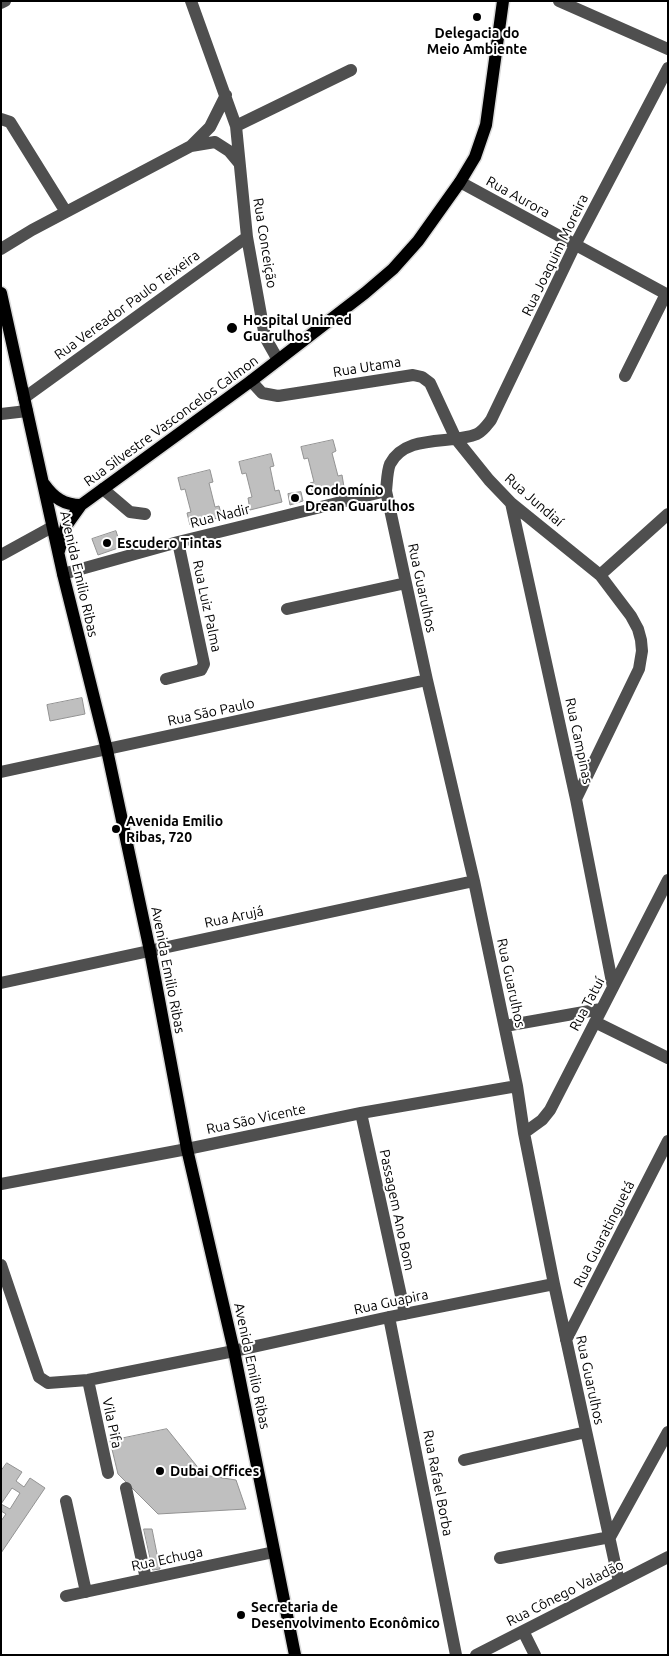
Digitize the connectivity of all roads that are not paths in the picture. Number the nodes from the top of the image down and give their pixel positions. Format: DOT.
graph roads {
  1 [pos="502,1"];
  2 [pos="559,1"];
  3 [pos="193,2"];
  4 [pos="668,49"];
  5 [pos="668,68"];
  6 [pos="351,70"];
  7 [pos="226,95"];
  8 [pos="1,119"];
  9 [pos="236,126"];
  10 [pos="191,146"];
  11 [pos="239,163"];
  12 [pos="460,182"];
  13 [pos="66,212"];
  14 [pos="247,237"];
  15 [pos="575,245"];
  16 [pos="1,249"];
  17 [pos="1,293"];
  18 [pos="667,294"];
  19 [pos="5,321"];
  20 [pos="278,360"];
  21 [pos="625,376"];
  22 [pos="250,382"];
  23 [pos="25,404"];
  24 [pos="1,414"];
  25 [pos="456,439"];
  26 [pos="42,482"];
  27 [pos="103,488"];
  28 [pos="386,491"];
  29 [pos="511,503"];
  30 [pos="81,505"];
  31 [pos="145,514"];
  32 [pos="668,514"];
  33 [pos="52,527"];
  34 [pos="178,542"];
  35 [pos="58,554"];
  36 [pos="1,555"];
  37 [pos="63,574"];
  38 [pos="600,574"];
  39 [pos="406,583"];
  40 [pos="287,609"];
  41 [pos="166,678"];
  42 [pos="427,680"];
  43 [pos="107,750"];
  44 [pos="1,772"];
  45 [pos="576,799"];
  46 [pos="668,880"];
  47 [pos="474,881"];
  48 [pos="150,951"];
  49 [pos="1,983"];
  50 [pos="613,987"];
  51 [pos="601,1009"];
  52 [pos="595,1022"];
  53 [pos="505,1026"];
  54 [pos="668,1058"];
  55 [pos="517,1086"];
  56 [pos="361,1112"];
  57 [pos="524,1133"];
  58 [pos="668,1141"];
  59 [pos="188,1149"];
  60 [pos="1,1184"];
  61 [pos="1,1265"];
  62 [pos="554,1284"];
  63 [pos="405,1314"];
  64 [pos="389,1317"];
  65 [pos="566,1340"];
  66 [pos="234,1351"];
  67 [pos="88,1380"];
  68 [pos="586,1432"];
  69 [pos="668,1432"];
  70 [pos="464,1460"];
  71 [pos="108,1473"];
  72 [pos="126,1488"];
  73 [pos="66,1501"];
  74 [pos="610,1537"];
  75 [pos="274,1552"];
  76 [pos="668,1557"];
  77 [pos="500,1558"];
  78 [pos="146,1579"];
  79 [pos="619,1582"];
  80 [pos="86,1592"];
  81 [pos="66,1596"];
  82 [pos="523,1631"];
  83 [pos="295,1655"];
  84 [pos="456,1655"];
  85 [pos="476,1655"];
  86 [pos="536,1655"];
  1 -- 12 [label="main road, Rua Silvestre Vasconcelos Calmon"];
  2 -- 4 [label="street"];
  3 -- 7 [label="street"];
  5 -- 15 [label="street, Rua Joaquim Moreira"];
  6 -- 9 [label="street"];
  7 -- 9 [label="street"];
  7 -- 10 [label="street"];
  8 -- 13 [label="street"];
  9 -- 11 [label="street, Rua Conceição"];
  10 -- 11 [label="street"];
  10 -- 13 [label="street"];
  11 -- 14 [label="street, Rua Conceição"];
  12 -- 15 [label="street, Rua Aurora"];
  12 -- 20 [label="main road, Rua Silvestre Vasconcelos Calmon"];
  13 -- 16 [label="street"];
  14 -- 20 [label="street, Rua Conceição"];
  14 -- 23 [label="street, Rua Vereador Paulo Teixeira"];
  15 -- 18 [label="street, Rua Aurora"];
  15 -- 25 [label="street, Rua Joaquim Moreira"];
  17 -- 19 [label="main road, Avenida Emilio Ribas"];
  18 -- 21 [label="street"];
  19 -- 23 [label="main road, Avenida Emilio Ribas"];
  20 -- 22 [label="main road, Rua Silvestre Vasconcelos Calmon"];
  22 -- 25 [label="street, Rua Utama"];
  22 -- 27 [label="main road, Rua Silvestre Vasconcelos Calmon"];
  23 -- 24 [label="street"];
  23 -- 26 [label="main road, Avenida Emilio Ribas"];
  25 -- 28 [label="street, Rua Guarulhos"];
  25 -- 29 [label="street, Rua Jundiaí"];
  26 -- 30 [label="main road"];
  26 -- 33 [label="main road, Avenida Emilio Ribas"];
  27 -- 30 [label="main road, Rua Silvestre Vasconcelos Calmon"];
  27 -- 31 [label="street"];
  28 -- 34 [label="street, Rua Nadir"];
  28 -- 39 [label="street, Rua Guarulhos"];
  29 -- 38 [label="street, Rua Jundiaí"];
  29 -- 45 [label="street, Rua Campinas"];
  30 -- 35 [label="main road, Rua Silvestre Vasconcelos Calmon"];
  32 -- 38 [label="street"];
  33 -- 35 [label="main road, Avenida Emilio Ribas"];
  33 -- 36 [label="street"];
  34 -- 37 [label="street, Rua Nadir"];
  34 -- 41 [label="street, Rua Luiz Palma"];
  35 -- 37 [label="main road, Avenida Emilio Ribas"];
  37 -- 43 [label="main road, Avenida Emilio Ribas"];
  38 -- 45 [label="street, Rua Jundiaí"];
  39 -- 40 [label="street"];
  39 -- 42 [label="street, Rua Guarulhos"];
  42 -- 43 [label="street, Rua São Paulo"];
  42 -- 47 [label="street, Rua Guarulhos"];
  43 -- 44 [label="street, Rua São Paulo"];
  43 -- 48 [label="main road, Avenida Emilio Ribas"];
  45 -- 50 [label="street, Rua Campinas"];
  46 -- 50 [label="street, Rua Tatuí"];
  47 -- 48 [label="street, Rua Arujá"];
  47 -- 53 [label="street, Rua Guarulhos"];
  48 -- 49 [label="street, Rua Arujá"];
  48 -- 59 [label="main road, Avenida Emilio Ribas"];
  50 -- 51 [label="street, Rua Tatuí"];
  51 -- 52 [label="street, Rua Tatuí"];
  51 -- 53 [label="street"];
  52 -- 54 [label="street"];
  52 -- 57 [label="street, Rua Tatuí"];
  53 -- 55 [label="street, Rua Guarulhos"];
  55 -- 56 [label="street, Rua São Vicente"];
  55 -- 57 [label="street, Rua Guarulhos"];
  56 -- 59 [label="street, Rua São Vicente"];
  56 -- 63 [label="street, Passagem Ano Bom"];
  57 -- 62 [label="street, Rua Guarulhos"];
  58 -- 65 [label="street, Rua Guaratinguetá"];
  59 -- 60 [label="street, Rua São Vicente"];
  59 -- 66 [label="main road, Avenida Emilio Ribas"];
  61 -- 67 [label="street, Rua Guapira"];
  62 -- 63 [label="street, Rua Guapira"];
  62 -- 65 [label="street, Rua Guarulhos"];
  63 -- 64 [label="street, Rua Guapira"];
  64 -- 66 [label="street, Rua Guapira"];
  64 -- 84 [label="street, Rua Rafael Borba"];
  65 -- 68 [label="street, Rua Guarulhos"];
  66 -- 67 [label="street, Rua Guapira"];
  66 -- 75 [label="main road, Avenida Emilio Ribas"];
  67 -- 71 [label="street, Vila Pifa"];
  68 -- 70 [label="street"];
  68 -- 74 [label="street, Rua Guarulhos"];
  69 -- 74 [label="street"];
  72 -- 78 [label="street"];
  73 -- 80 [label="street"];
  74 -- 77 [label="street"];
  74 -- 79 [label="street, Rua Guarulhos"];
  75 -- 78 [label="street, Rua Echuga"];
  75 -- 83 [label="main road, Avenida Emilio Ribas"];
  76 -- 79 [label="street, Rua Cônego Valadão"];
  78 -- 80 [label="street, Rua Echuga"];
  79 -- 82 [label="street, Rua Cônego Valadão"];
  80 -- 81 [label="street, Rua Echuga"];
  82 -- 85 [label="street, Rua Cônego Valadão"];
  82 -- 86 [label="street"];
}
